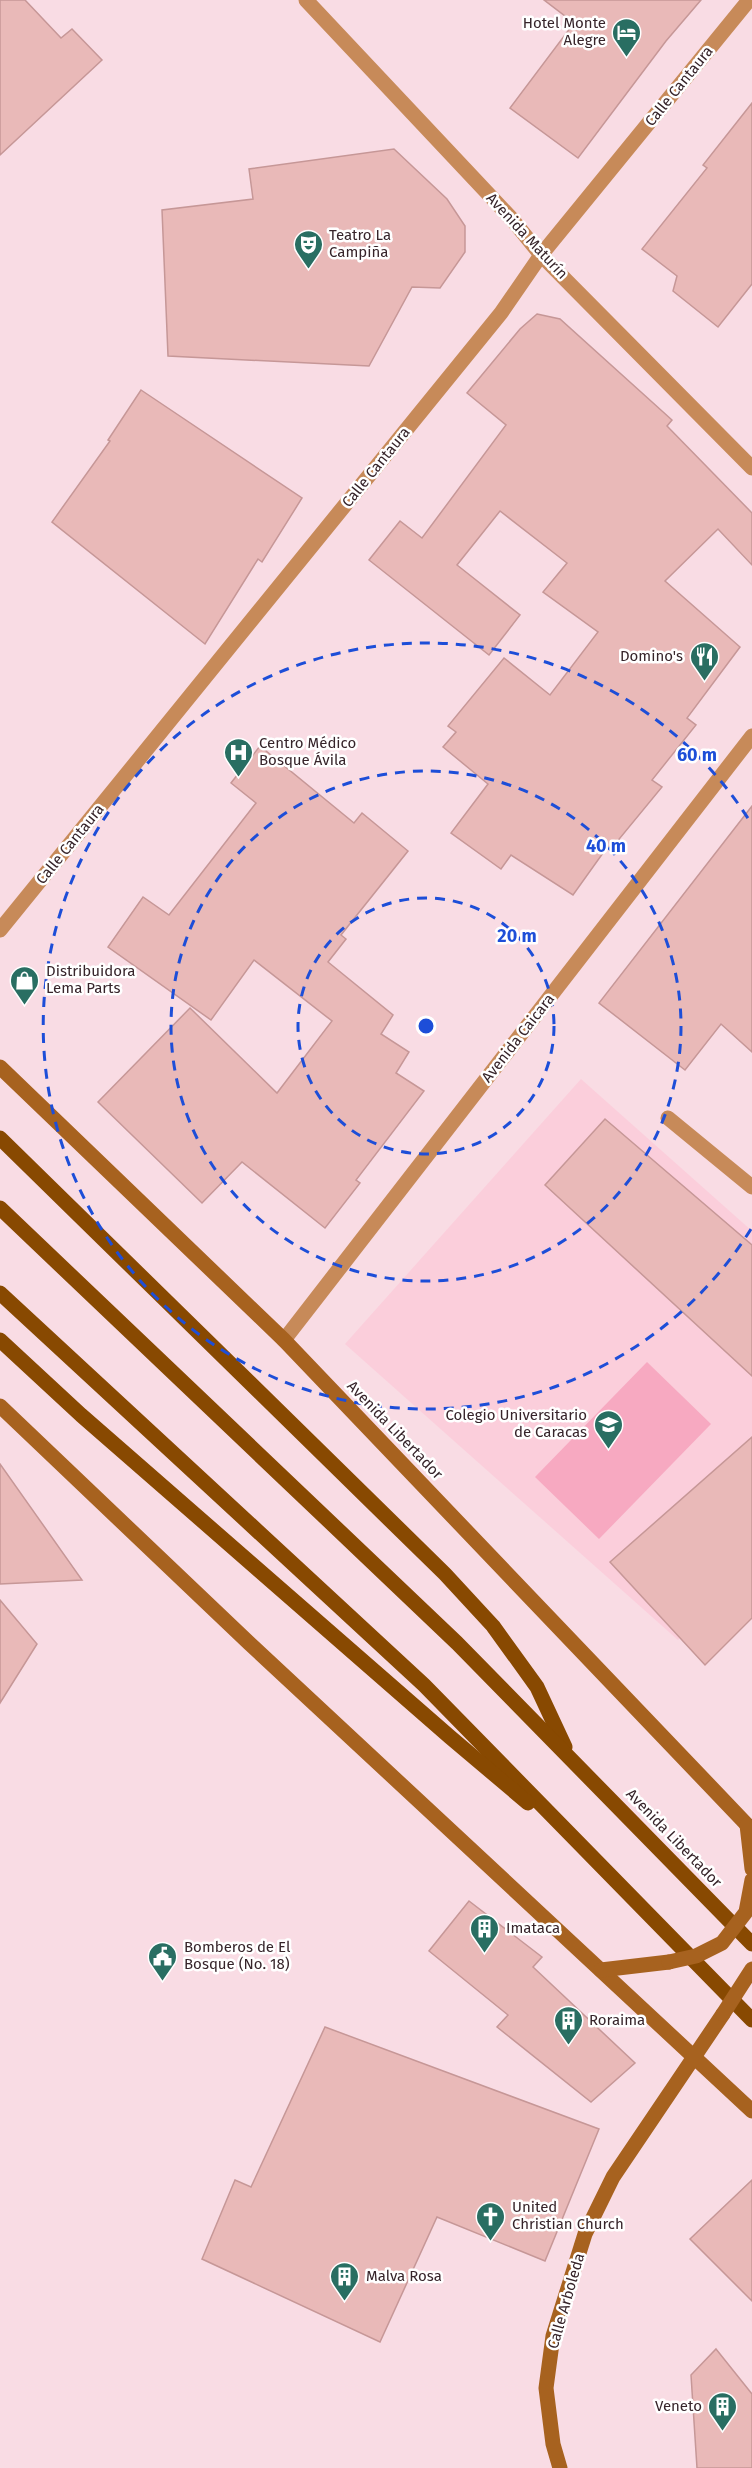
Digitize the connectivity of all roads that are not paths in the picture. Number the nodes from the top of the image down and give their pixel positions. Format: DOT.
graph roads {
  1 [pos="306,0"];
  2 [pos="749,0"];
  3 [pos="541,255"];
  4 [pos="752,468"];
  5 [pos="752,736"];
  6 [pos="0,930"];
  7 [pos="0,1068"];
  8 [pos="668,1118"];
  9 [pos="0,1138"];
  10 [pos="752,1187"];
  11 [pos="0,1208"];
  12 [pos="0,1293"];
  13 [pos="0,1340"];
  14 [pos="284,1340"];
  15 [pos="0,1406"];
  16 [pos="570,1758"];
  17 [pos="749,1827"];
  18 [pos="596,1859"];
  19 [pos="752,1866"];
  20 [pos="752,1880"];
  21 [pos="752,1944"];
  22 [pos="752,1969"];
  23 [pos="601,1970"];
  24 [pos="752,2020"];
  25 [pos="696,2056"];
  26 [pos="752,2111"];
  27 [pos="560,2468"];
  1 -- 3 [label="street, Avenida Maturín"];
  2 -- 3 [label="street, Calle Cantaura"];
  3 -- 4 [label="street, Avenida Maturín"];
  3 -- 6 [label="street, Calle Cantaura"];
  5 -- 14 [label="street, Avenida Caicara"];
  7 -- 14 [label="main road, Avenida Libertador"];
  8 -- 10 [label="street"];
  9 -- 16 [label="main road"];
  11 -- 16 [label="main road, Avenida Libertador"];
  12 -- 18 [label="main road"];
  13 -- 18 [label="main road"];
  14 -- 17 [label="main road, Avenida Libertador"];
  15 -- 23 [label="main road"];
  16 -- 21 [label="main road, Avenida Libertador"];
  17 -- 19 [label="main road"];
  18 -- 24 [label="main road"];
  20 -- 23 [label="main road, bridge"];
  22 -- 25 [label="main road, Calle Arboleda, bridge"];
  23 -- 25 [label="main road"];
  25 -- 26 [label="main road"];
  25 -- 27 [label="main road, Calle Arboleda"];
}
